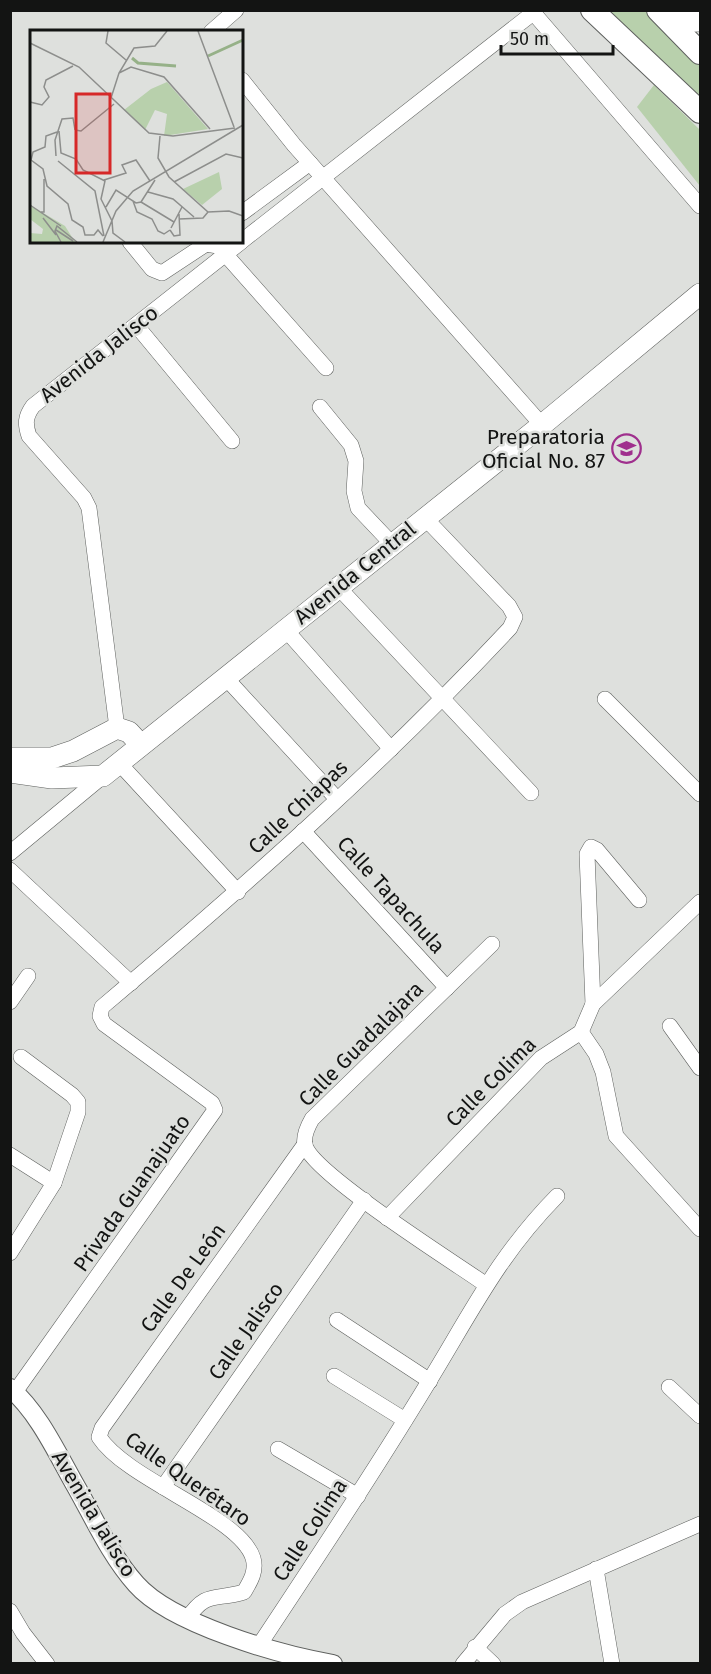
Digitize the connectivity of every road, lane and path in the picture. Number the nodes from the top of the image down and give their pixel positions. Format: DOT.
graph roads {
  1 [pos="236,10"];
  2 [pos="592,10"];
  3 [pos="532,12"];
  4 [pos="664,16"];
  5 [pos="700,21"];
  6 [pos="213,30"];
  7 [pos="700,53"];
  8 [pos="243,81"];
  9 [pos="700,112"];
  10 [pos="310,163"];
  11 [pos="324,179"];
  12 [pos="700,206"];
  13 [pos="243,212"];
  14 [pos="243,240"];
  15 [pos="131,243"];
  16 [pos="238,243"];
  17 [pos="226,253"];
  18 [pos="700,294"];
  19 [pos="136,325"];
  20 [pos="326,368"];
  21 [pos="320,407"];
  22 [pos="542,425"];
  23 [pos="232,441"];
  24 [pos="425,518"];
  25 [pos="392,544"];
  26 [pos="338,587"];
  27 [pos="285,629"];
  28 [pos="225,677"];
  29 [pos="444,699"];
  30 [pos="606,699"];
  31 [pos="117,728"];
  32 [pos="140,744"];
  33 [pos="391,749"];
  34 [pos="10,758"];
  35 [pos="119,763"];
  36 [pos="10,772"];
  37 [pos="103,776"];
  38 [pos="531,793"];
  39 [pos="700,794"];
  40 [pos="337,799"];
  41 [pos="303,831"];
  42 [pos="10,853"];
  43 [pos="10,870"];
  44 [pos="238,892"];
  45 [pos="639,900"];
  46 [pos="697,912"];
  47 [pos="492,944"];
  48 [pos="28,976"];
  49 [pos="131,983"];
  50 [pos="447,988"];
  51 [pos="10,1002"];
  52 [pos="593,1004"];
  53 [pos="100,1016"];
  54 [pos="670,1026"];
  55 [pos="580,1032"];
  56 [pos="21,1058"];
  57 [pos="700,1068"];
  58 [pos="305,1144"];
  59 [pos="10,1155"];
  60 [pos="54,1184"];
  61 [pos="557,1196"];
  62 [pos="364,1200"];
  63 [pos="387,1218"];
  64 [pos="700,1229"];
  65 [pos="10,1253"];
  66 [pos="485,1284"];
  67 [pos="337,1320"];
  68 [pos="334,1376"];
  69 [pos="430,1381"];
  70 [pos="669,1387"];
  71 [pos="13,1390"];
  72 [pos="700,1416"];
  73 [pos="405,1420"];
  74 [pos="99,1437"];
  75 [pos="278,1449"];
  76 [pos="163,1487"];
  77 [pos="358,1496"];
  78 [pos="700,1524"];
  79 [pos="596,1569"];
  80 [pos="10,1611"];
  81 [pos="187,1619"];
  82 [pos="260,1644"];
  83 [pos="476,1647"];
  84 [pos="47,1664"];
  85 [pos="333,1664"];
  86 [pos="463,1664"];
  87 [pos="493,1664"];
  88 [pos="612,1664"];
  1 -- 6 [label="street"];
  2 -- 9 [label="main road"];
  3 -- 11 [label="street, Avenida Jalisco"];
  3 -- 12 [label="street"];
  4 -- 5 [label="main road"];
  4 -- 7 [label="main road"];
  8 -- 10 [label="street"];
  10 -- 11 [label="street"];
  10 -- 13 [label="street"];
  11 -- 14 [label="street, Avenida Jalisco"];
  11 -- 22 [label="street"];
  15 -- 17 [label="street"];
  16 -- 17 [label="street, Avenida Jalisco"];
  17 -- 19 [label="street, Avenida Jalisco"];
  17 -- 20 [label="street"];
  18 -- 22 [label="main road, Avenida Central"];
  19 -- 23 [label="street"];
  19 -- 31 [label="street, Avenida Jalisco"];
  21 -- 25 [label="street"];
  22 -- 24 [label="main road, Avenida Central"];
  24 -- 25 [label="main road, Avenida Central"];
  24 -- 29 [label="street, Calle Chiapas"];
  25 -- 26 [label="main road, Avenida Central"];
  26 -- 27 [label="main road, Avenida Central"];
  26 -- 29 [label="street"];
  27 -- 28 [label="main road, Avenida Central"];
  27 -- 33 [label="street"];
  28 -- 32 [label="main road, Avenida Central"];
  28 -- 40 [label="street"];
  29 -- 33 [label="street, Calle Chiapas"];
  29 -- 38 [label="street"];
  30 -- 39 [label="street"];
  31 -- 32 [label="main road"];
  31 -- 34 [label="main road"];
  32 -- 35 [label="main road, Avenida Central"];
  33 -- 40 [label="street, Calle Chiapas"];
  35 -- 37 [label="main road, Avenida Central"];
  35 -- 44 [label="street"];
  36 -- 37 [label="main road"];
  37 -- 42 [label="street, Avenida Central"];
  40 -- 41 [label="street, Calle Chiapas"];
  41 -- 44 [label="street, Calle Chiapas"];
  41 -- 50 [label="street, Calle Tapachula"];
  43 -- 49 [label="street"];
  44 -- 49 [label="street, Calle Chiapas"];
  45 -- 52 [label="street"];
  46 -- 52 [label="street"];
  47 -- 50 [label="street, Calle Guadalajara"];
  48 -- 51 [label="street"];
  49 -- 53 [label="street, Calle Chiapas"];
  50 -- 58 [label="street, Calle Guadalajara"];
  52 -- 55 [label="street"];
  53 -- 71 [label="street, Privada Guanajuato"];
  54 -- 57 [label="street"];
  55 -- 63 [label="street, Calle Colima"];
  55 -- 64 [label="street"];
  56 -- 60 [label="street"];
  58 -- 62 [label="street"];
  58 -- 74 [label="street, Calle De León"];
  59 -- 60 [label="street"];
  60 -- 65 [label="street"];
  61 -- 66 [label="street, Calle Colima"];
  62 -- 63 [label="street"];
  62 -- 76 [label="street, Calle Jalisco"];
  63 -- 66 [label="street"];
  66 -- 69 [label="street, Calle Colima"];
  67 -- 69 [label="street"];
  68 -- 73 [label="street"];
  69 -- 73 [label="street, Calle Colima"];
  70 -- 72 [label="street"];
  71 -- 81 [label="street, Avenida Jalisco"];
  73 -- 77 [label="street, Calle Colima"];
  74 -- 76 [label="street, Calle Querétaro"];
  75 -- 77 [label="street"];
  76 -- 81 [label="street, Calle Querétaro"];
  77 -- 82 [label="street, Calle Colima"];
  78 -- 79 [label="street"];
  79 -- 83 [label="street"];
  79 -- 88 [label="street"];
  80 -- 84 [label="street"];
  81 -- 82 [label="street, Avenida Jalisco"];
  82 -- 85 [label="street, Avenida Jalisco"];
  83 -- 86 [label="street"];
  83 -- 87 [label="street"];
}
